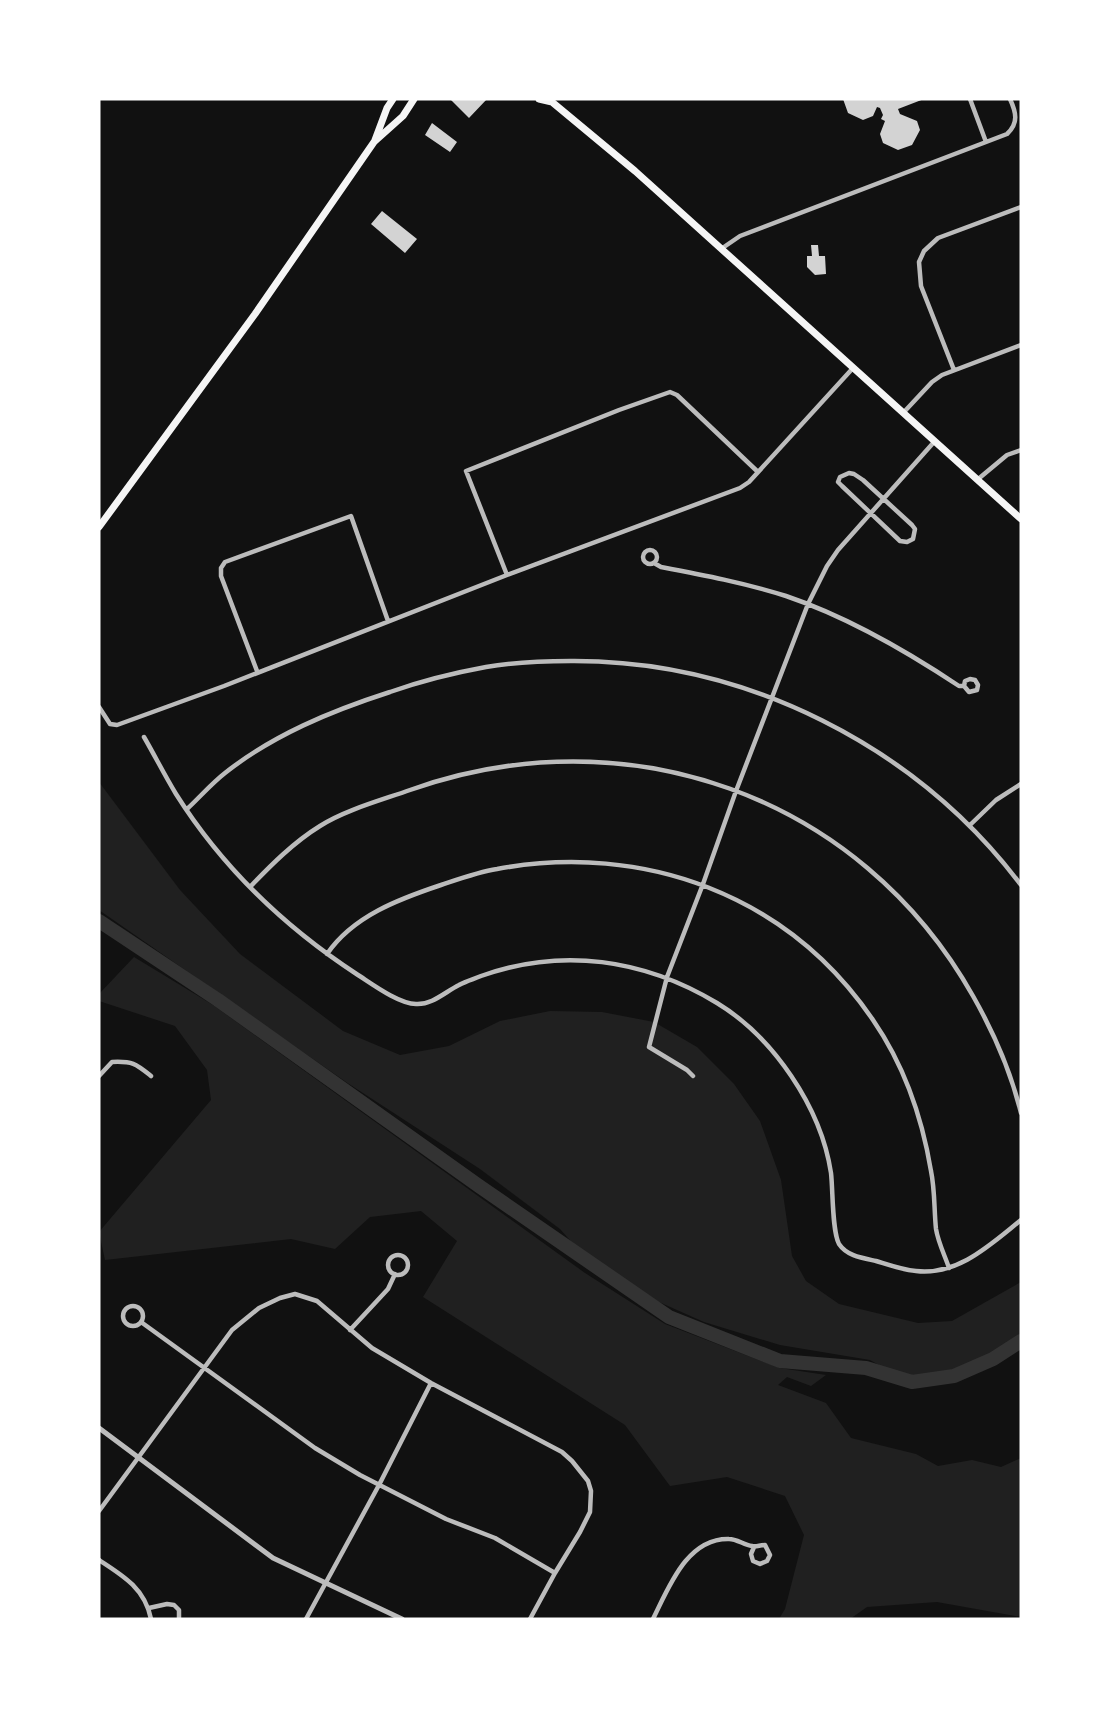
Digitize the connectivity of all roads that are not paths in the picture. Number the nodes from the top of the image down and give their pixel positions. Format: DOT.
graph roads {
  1 [pos="393,99"];
  2 [pos="414,99"];
  3 [pos="539,99"];
  4 [pos="970,99"];
  5 [pos="1010,99"];
  6 [pos="552,100"];
  7 [pos="374,142"];
  8 [pos="986,142"];
  9 [pos="1021,207"];
  10 [pos="721,249"];
  11 [pos="1021,345"];
  12 [pos="853,368"];
  13 [pos="954,370"];
  14 [pos="904,412"];
  15 [pos="934,442"];
  16 [pos="1021,450"];
  17 [pos="758,472"];
  18 [pos="976,480"];
  19 [pos="885,499"];
  20 [pos="870,514"];
  21 [pos="1021,519"];
  22 [pos="99,527"];
  23 [pos="654,563"];
  24 [pos="507,575"];
  25 [pos="808,604"];
  26 [pos="388,621"];
  27 [pos="257,671"];
  28 [pos="964,686"];
  29 [pos="772,698"];
  30 [pos="99,707"];
  31 [pos="144,737"];
  32 [pos="1021,783"];
  33 [pos="736,791"];
  34 [pos="187,809"];
  35 [pos="970,825"];
  36 [pos="703,884"];
  37 [pos="1021,885"];
  38 [pos="250,887"];
  39 [pos="327,954"];
  40 [pos="667,977"];
  41 [pos="99,1076"];
  42 [pos="151,1076"];
  43 [pos="693,1076"];
  44 [pos="1021,1113"];
  45 [pos="1021,1220"];
  46 [pos="949,1268"];
  47 [pos="395,1274"];
  48 [pos="141,1322"];
  49 [pos="350,1330"];
  50 [pos="205,1367"];
  51 [pos="431,1383"];
  52 [pos="99,1428"];
  53 [pos="138,1457"];
  54 [pos="379,1485"];
  55 [pos="99,1511"];
  56 [pos="754,1547"];
  57 [pos="99,1560"];
  58 [pos="555,1573"];
  59 [pos="325,1584"];
  60 [pos="149,1608"];
  61 [pos="151,1619"];
  62 [pos="179,1619"];
  63 [pos="306,1619"];
  64 [pos="402,1619"];
  65 [pos="530,1619"];
  66 [pos="653,1619"];
  1 -- 7 [label="main road"];
  2 -- 7 [label="main road"];
  3 -- 6 [label="main road"];
  4 -- 8 [label="street"];
  5 -- 8 [label="street"];
  6 -- 10 [label="main road"];
  7 -- 22 [label="main road"];
  8 -- 10 [label="street"];
  9 -- 13 [label="street"];
  10 -- 12 [label="main road"];
  11 -- 13 [label="street"];
  12 -- 14 [label="main road"];
  12 -- 17 [label="street"];
  13 -- 14 [label="street"];
  14 -- 15 [label="main road"];
  15 -- 18 [label="main road"];
  15 -- 19 [label="street"];
  16 -- 18 [label="street"];
  17 -- 24 [label="street"];
  17 -- 24 [label="street"];
  18 -- 21 [label="main road"];
  19 -- 20 [label="street"];
  19 -- 20 [label="street"];
  19 -- 20 [label="street"];
  20 -- 25 [label="street"];
  23 -- 25 [label="street"];
  24 -- 26 [label="street"];
  25 -- 28 [label="street"];
  25 -- 29 [label="street"];
  26 -- 27 [label="street"];
  26 -- 27 [label="street"];
  27 -- 30 [label="street"];
  29 -- 33 [label="street"];
  29 -- 34 [label="street"];
  29 -- 35 [label="street"];
  31 -- 34 [label="street"];
  32 -- 35 [label="street"];
  33 -- 36 [label="street"];
  33 -- 38 [label="street"];
  33 -- 44 [label="street"];
  34 -- 38 [label="street"];
  35 -- 37 [label="street"];
  36 -- 39 [label="street"];
  36 -- 40 [label="street"];
  36 -- 46 [label="street"];
  38 -- 39 [label="street"];
  39 -- 40 [label="street"];
  40 -- 43 [label="street"];
  40 -- 46 [label="street"];
  41 -- 42 [label="street"];
  45 -- 46 [label="street"];
  47 -- 47 [label="street"];
  47 -- 49 [label="street"];
  48 -- 48 [label="street"];
  48 -- 50 [label="street"];
  49 -- 50 [label="street"];
  49 -- 51 [label="street"];
  50 -- 53 [label="street"];
  50 -- 54 [label="street"];
  51 -- 54 [label="street"];
  51 -- 58 [label="street"];
  52 -- 53 [label="street"];
  53 -- 55 [label="street"];
  53 -- 59 [label="street"];
  54 -- 58 [label="street"];
  54 -- 59 [label="street"];
  56 -- 56 [label="street"];
  56 -- 66 [label="street"];
  57 -- 60 [label="street"];
  58 -- 65 [label="street"];
  59 -- 63 [label="street"];
  59 -- 64 [label="street"];
  60 -- 61 [label="street"];
  60 -- 62 [label="street"];
}
